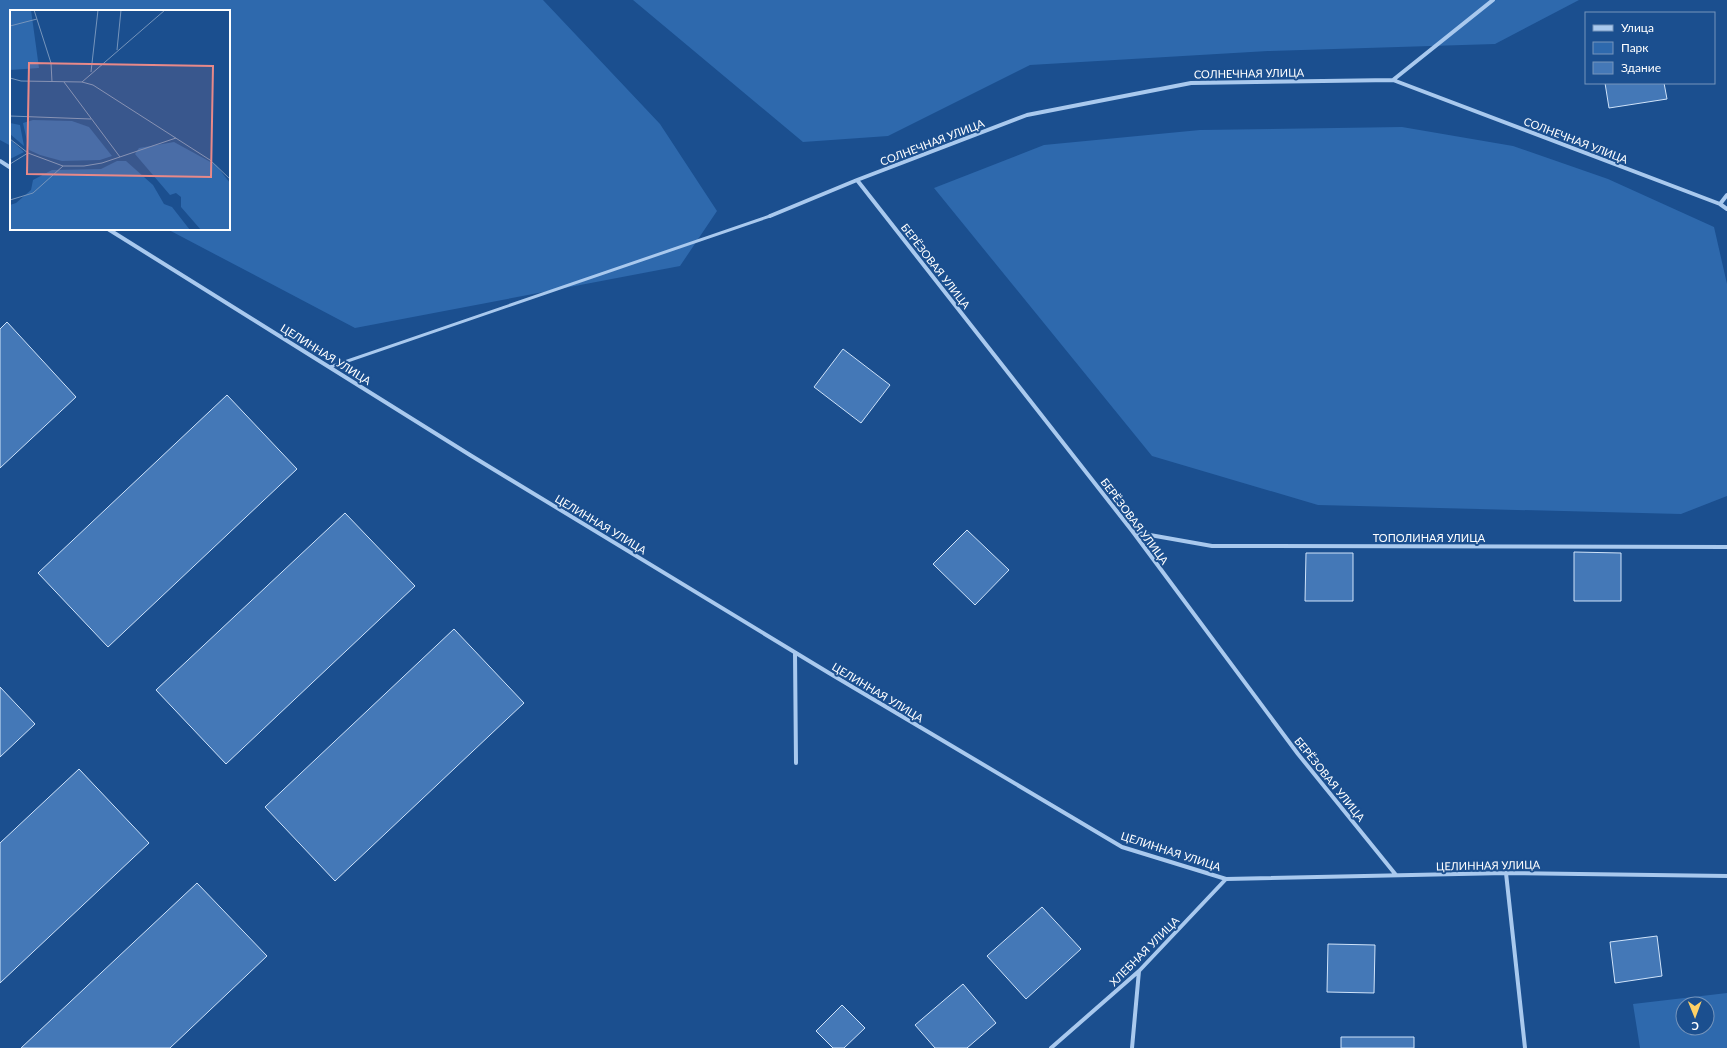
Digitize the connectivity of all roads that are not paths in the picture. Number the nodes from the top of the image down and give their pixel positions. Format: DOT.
graph roads {
  1 [pos="1493,0"];
  2 [pos="1393,80"];
  3 [pos="0,161"];
  4 [pos="10,167"];
  5 [pos="857,180"];
  6 [pos="1727,195"];
  7 [pos="1720,204"];
  8 [pos="1727,209"];
  9 [pos="770,216"];
  10 [pos="110,230"];
  11 [pos="330,367"];
  12 [pos="1133,532"];
  13 [pos="1727,547"];
  14 [pos="795,653"];
  15 [pos="796,763"];
  16 [pos="1506,873"];
  17 [pos="1396,875"];
  18 [pos="1727,876"];
  19 [pos="1226,878"];
  20 [pos="1139,971"];
  21 [pos="1052,1048"];
  22 [pos="1132,1048"];
  23 [pos="1525,1048"];
  1 -- 2 [label="street"];
  2 -- 5 [label="street, СОЛНЕЧНАЯ УЛИЦА"];
  2 -- 7 [label="street, СОЛНЕЧНАЯ УЛИЦА"];
  3 -- 4 [label="street"];
  5 -- 9 [label="street, СОЛНЕЧНАЯ УЛИЦА"];
  5 -- 12 [label="street, БЕРЁЗОВАЯ УЛИЦА"];
  6 -- 7 [label="street"];
  7 -- 8 [label="street, СОЛНЕЧНАЯ УЛИЦА"];
  9 -- 11 [label="lane"];
  10 -- 11 [label="street, ЦЕЛИННАЯ УЛИЦА"];
  11 -- 14 [label="street, ЦЕЛИННАЯ УЛИЦА"];
  12 -- 13 [label="street, ТОПОЛИНАЯ УЛИЦА"];
  12 -- 17 [label="street, БЕРЁЗОВАЯ УЛИЦА"];
  14 -- 15 [label="street"];
  14 -- 19 [label="street, ЦЕЛИННАЯ УЛИЦА"];
  16 -- 17 [label="street, ЦЕЛИННАЯ УЛИЦА"];
  16 -- 18 [label="street, ЦЕЛИННАЯ УЛИЦА"];
  16 -- 23 [label="street"];
  17 -- 19 [label="street, ЦЕЛИННАЯ УЛИЦА"];
  19 -- 20 [label="street, ХЛЕБНАЯ УЛИЦА"];
  20 -- 21 [label="street, ХЛЕБНАЯ УЛИЦА"];
  20 -- 22 [label="street"];
}
